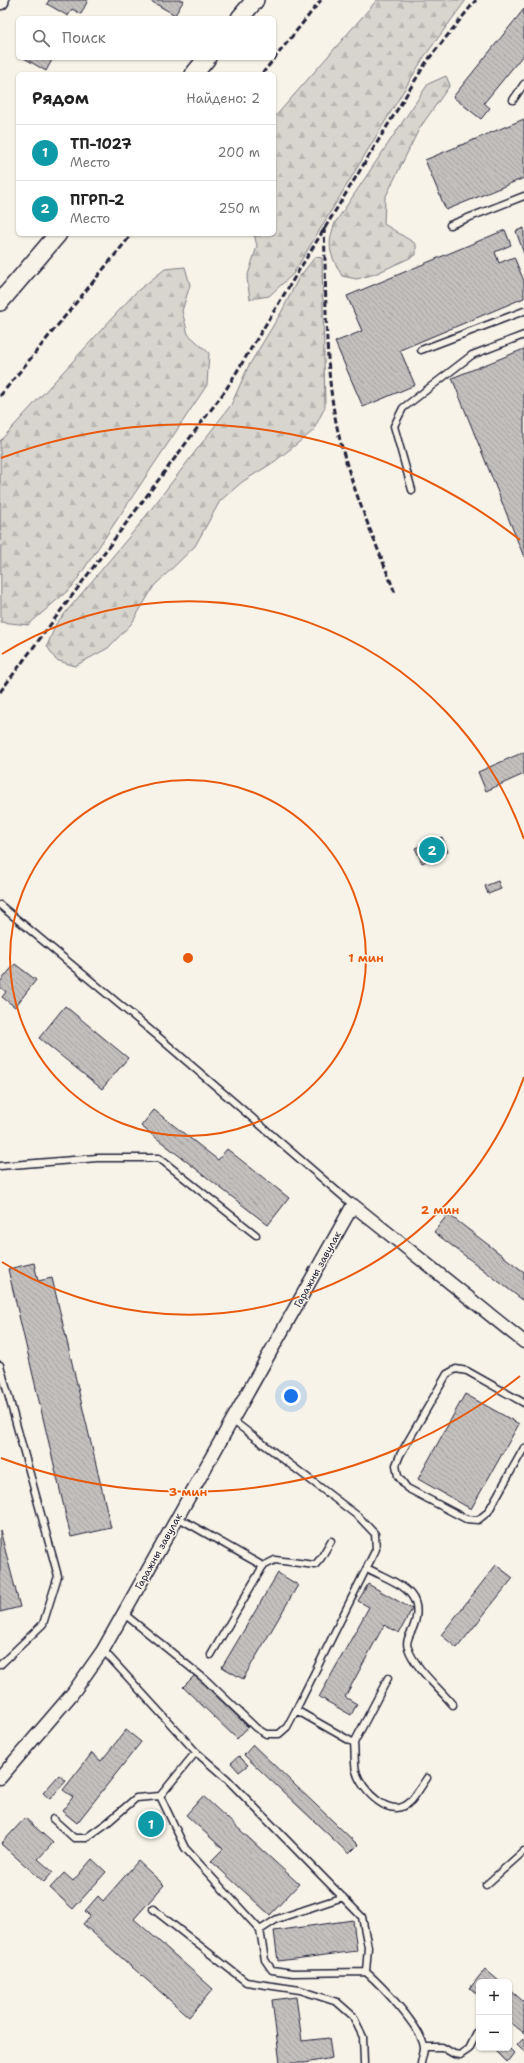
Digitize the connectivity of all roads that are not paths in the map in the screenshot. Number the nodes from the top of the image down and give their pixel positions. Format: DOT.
graph roads {
  1 [pos="255,0"];
  2 [pos="242,16"];
  3 [pos="205,60"];
  4 [pos="196,72"];
  5 [pos="524,84"];
  6 [pos="513,100"];
  7 [pos="524,196"];
  8 [pos="450,225"];
  9 [pos="56,236"];
  10 [pos="0,302"];
  11 [pos="524,311"];
  12 [pos="524,335"];
  13 [pos="421,350"];
  14 [pos="412,490"];
  15 [pos="0,905"];
  16 [pos="0,1166"];
  17 [pos="353,1205"];
  18 [pos="256,1235"];
  19 [pos="524,1342"];
  20 [pos="0,1365"];
  21 [pos="524,1403"];
  22 [pos="232,1420"];
  23 [pos="524,1448"];
  24 [pos="177,1517"];
  25 [pos="331,1541"];
  26 [pos="263,1566"];
  27 [pos="367,1568"];
  28 [pos="123,1613"];
  29 [pos="102,1650"];
  30 [pos="211,1655"];
  31 [pos="0,1665"];
  32 [pos="388,1678"];
  33 [pos="453,1705"];
  34 [pos="296,1710"];
  35 [pos="354,1743"];
  36 [pos="196,1752"];
  37 [pos="0,1778"];
  38 [pos="427,1778"];
  39 [pos="160,1796"];
  40 [pos="53,1819"];
  41 [pos="524,1851"];
  42 [pos="486,1886"];
  43 [pos="343,1897"];
  44 [pos="153,1910"];
  45 [pos="260,1930"];
  46 [pos="366,1972"];
  47 [pos="476,2035"];
  48 [pos="424,2047"];
  49 [pos="364,2063"];
  50 [pos="421,2063"];
  1 -- 2 [label="main road"];
  3 -- 4 [label="main road"];
  5 -- 6 [label="lane"];
  7 -- 8 [label="lane"];
  9 -- 10 [label="main road"];
  11 -- 13 [label="lane"];
  12 -- 14 [label="lane"];
  15 -- 17 [label="lane"];
  16 -- 18 [label="lane"];
  17 -- 19 [label="street"];
  17 -- 22 [label="street, Гаражны завулак"];
  20 -- 31 [label="lane"];
  21 -- 23 [label="lane"];
  22 -- 24 [label="street, Гаражны завулак"];
  22 -- 27 [label="lane"];
  24 -- 26 [label="lane"];
  24 -- 28 [label="street, Гаражны завулак"];
  25 -- 26 [label="lane"];
  26 -- 30 [label="lane"];
  27 -- 33 [label="lane"];
  27 -- 34 [label="lane"];
  28 -- 29 [label="street, Гаражны завулак"];
  28 -- 34 [label="lane"];
  29 -- 36 [label="lane"];
  29 -- 37 [label="street, Гаражны завулак"];
  32 -- 35 [label="lane"];
  34 -- 35 [label="lane"];
  35 -- 38 [label="lane"];
  36 -- 39 [label="lane"];
  36 -- 43 [label="lane"];
  39 -- 40 [label="lane"];
  39 -- 45 [label="lane"];
  41 -- 42 [label="lane"];
  43 -- 45 [label="lane"];
  43 -- 46 [label="lane"];
  44 -- 49 [label="lane"];
  45 -- 46 [label="lane"];
  46 -- 48 [label="lane"];
  47 -- 48 [label="lane"];
  48 -- 50 [label="lane"];
}
